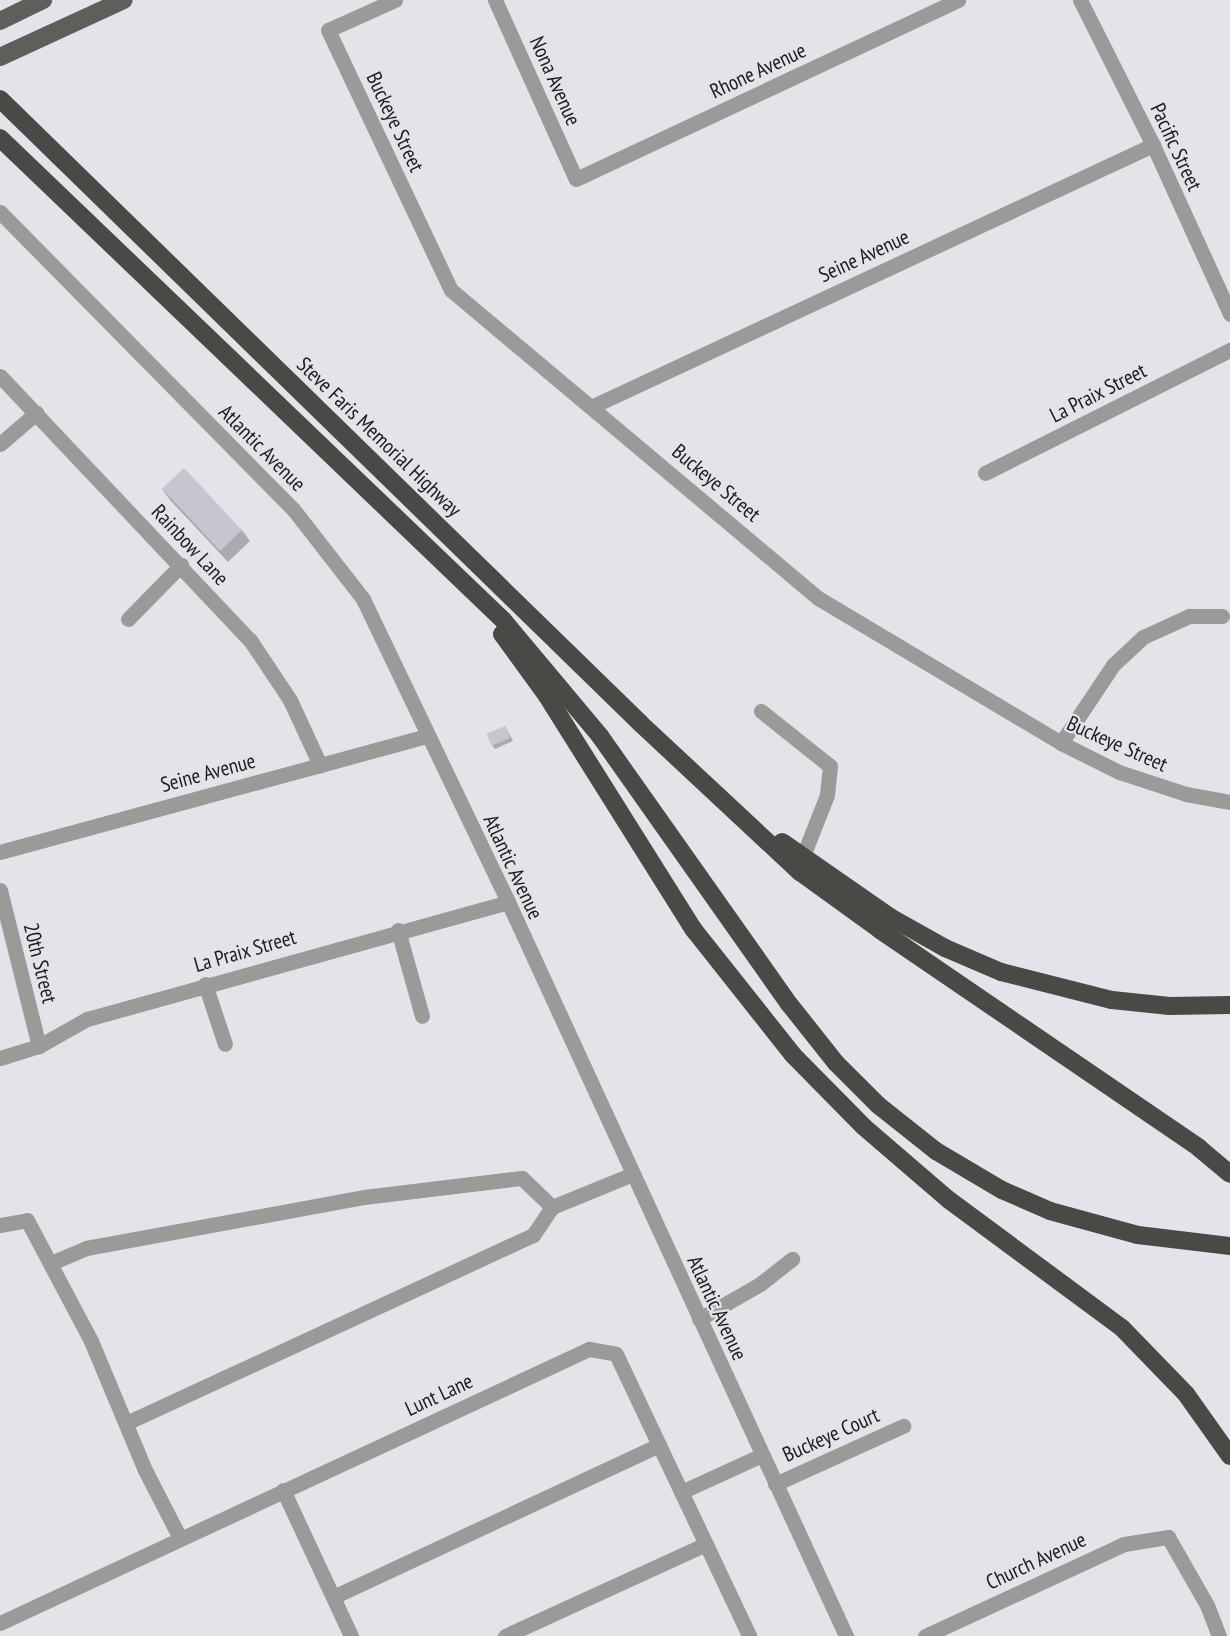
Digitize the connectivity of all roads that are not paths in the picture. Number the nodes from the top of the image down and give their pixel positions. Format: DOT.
graph roads {
  1 [pos="43,0"];
  2 [pos="124,0"];
  3 [pos="395,0"];
  4 [pos="495,0"];
  5 [pos="958,0"];
  6 [pos="1080,0"];
  7 [pos="91,7"];
  8 [pos="0,21"];
  9 [pos="0,57"];
  10 [pos="0,99"];
  11 [pos="0,138"];
  12 [pos="1153,145"];
  13 [pos="576,179"];
  14 [pos="0,212"];
  15 [pos="1230,314"];
  16 [pos="1230,350"];
  17 [pos="0,376"];
  18 [pos="593,406"];
  19 [pos="36,413"];
  20 [pos="293,421"];
  21 [pos="0,444"];
  22 [pos="985,473"];
  23 [pos="181,565"];
  24 [pos="1222,616"];
  25 [pos="128,619"];
  26 [pos="761,711"];
  27 [pos="427,736"];
  28 [pos="1061,743"];
  29 [pos="320,765"];
  30 [pos="1230,802"];
  31 [pos="0,852"];
  32 [pos="801,863"];
  33 [pos="0,890"];
  34 [pos="508,902"];
  35 [pos="398,930"];
  36 [pos="205,984"];
  37 [pos="1230,1005"];
  38 [pos="422,1016"];
  39 [pos="225,1044"];
  40 [pos="39,1046"];
  41 [pos="0,1058"];
  42 [pos="633,1174"];
  43 [pos="1230,1174"];
  44 [pos="552,1207"];
  45 [pos="0,1225"];
  46 [pos="1230,1246"];
  47 [pos="792,1259"];
  48 [pos="51,1263"];
  49 [pos="699,1319"];
  50 [pos="127,1423"];
  51 [pos="903,1426"];
  52 [pos="659,1445"];
  53 [pos="762,1455"];
  54 [pos="1230,1456"];
  55 [pos="775,1484"];
  56 [pos="283,1490"];
  57 [pos="681,1492"];
  58 [pos="180,1538"];
  59 [pos="706,1544"];
  60 [pos="333,1597"];
  61 [pos="0,1623"];
  62 [pos="351,1636"];
  63 [pos="505,1636"];
  64 [pos="749,1636"];
  65 [pos="846,1636"];
  66 [pos="925,1636"];
  67 [pos="1219,1636"];
  1 -- 8 [label="main road"];
  2 -- 7 [label="main road"];
  3 -- 18 [label="street, Buckeye Street"];
  4 -- 13 [label="street, Nona Avenue"];
  5 -- 13 [label="street, Rhone Avenue"];
  6 -- 12 [label="street, Pacific Street"];
  7 -- 9 [label="main road"];
  10 -- 32 [label="highway, Steve Faris Memorial Highway"];
  11 -- 20 [label="highway"];
  12 -- 15 [label="street, Pacific Street"];
  12 -- 18 [label="street, Seine Avenue"];
  14 -- 27 [label="street, Atlantic Avenue"];
  16 -- 22 [label="street, La Praix Street"];
  17 -- 19 [label="street, Rainbow Lane"];
  18 -- 28 [label="street, Buckeye Street"];
  19 -- 21 [label="street"];
  19 -- 23 [label="street, Rainbow Lane"];
  20 -- 46 [label="highway"];
  20 -- 54 [label="highway"];
  23 -- 25 [label="street"];
  23 -- 29 [label="street, Rainbow Lane"];
  24 -- 28 [label="street"];
  26 -- 32 [label="street"];
  27 -- 29 [label="street, Seine Avenue"];
  27 -- 34 [label="street, Atlantic Avenue"];
  28 -- 30 [label="street, Buckeye Street"];
  29 -- 31 [label="street, Seine Avenue"];
  32 -- 37 [label="highway"];
  32 -- 43 [label="highway"];
  33 -- 40 [label="street, 20th Street"];
  34 -- 35 [label="street, La Praix Street"];
  34 -- 42 [label="street, Atlantic Avenue"];
  35 -- 36 [label="street, La Praix Street"];
  35 -- 38 [label="street"];
  36 -- 39 [label="street"];
  36 -- 40 [label="street, La Praix Street"];
  40 -- 41 [label="street, La Praix Street"];
  42 -- 44 [label="street"];
  42 -- 49 [label="street, Atlantic Avenue"];
  44 -- 48 [label="street"];
  44 -- 50 [label="street"];
  45 -- 48 [label="street"];
  47 -- 49 [label="street"];
  48 -- 50 [label="street"];
  49 -- 53 [label="street, Atlantic Avenue"];
  50 -- 58 [label="street"];
  51 -- 55 [label="street, Buckeye Court"];
  52 -- 56 [label="street, Lunt Lane"];
  52 -- 57 [label="street, Lunt Lane"];
  52 -- 60 [label="street"];
  53 -- 55 [label="street, Atlantic Avenue"];
  53 -- 57 [label="street"];
  55 -- 65 [label="street, Atlantic Avenue"];
  56 -- 58 [label="street, Lunt Lane"];
  56 -- 60 [label="street"];
  57 -- 59 [label="street, Lunt Lane"];
  58 -- 61 [label="street, Lunt Lane"];
  59 -- 63 [label="street"];
  59 -- 64 [label="street, Lunt Lane"];
  60 -- 62 [label="street"];
  66 -- 67 [label="street, Church Avenue"];
}
